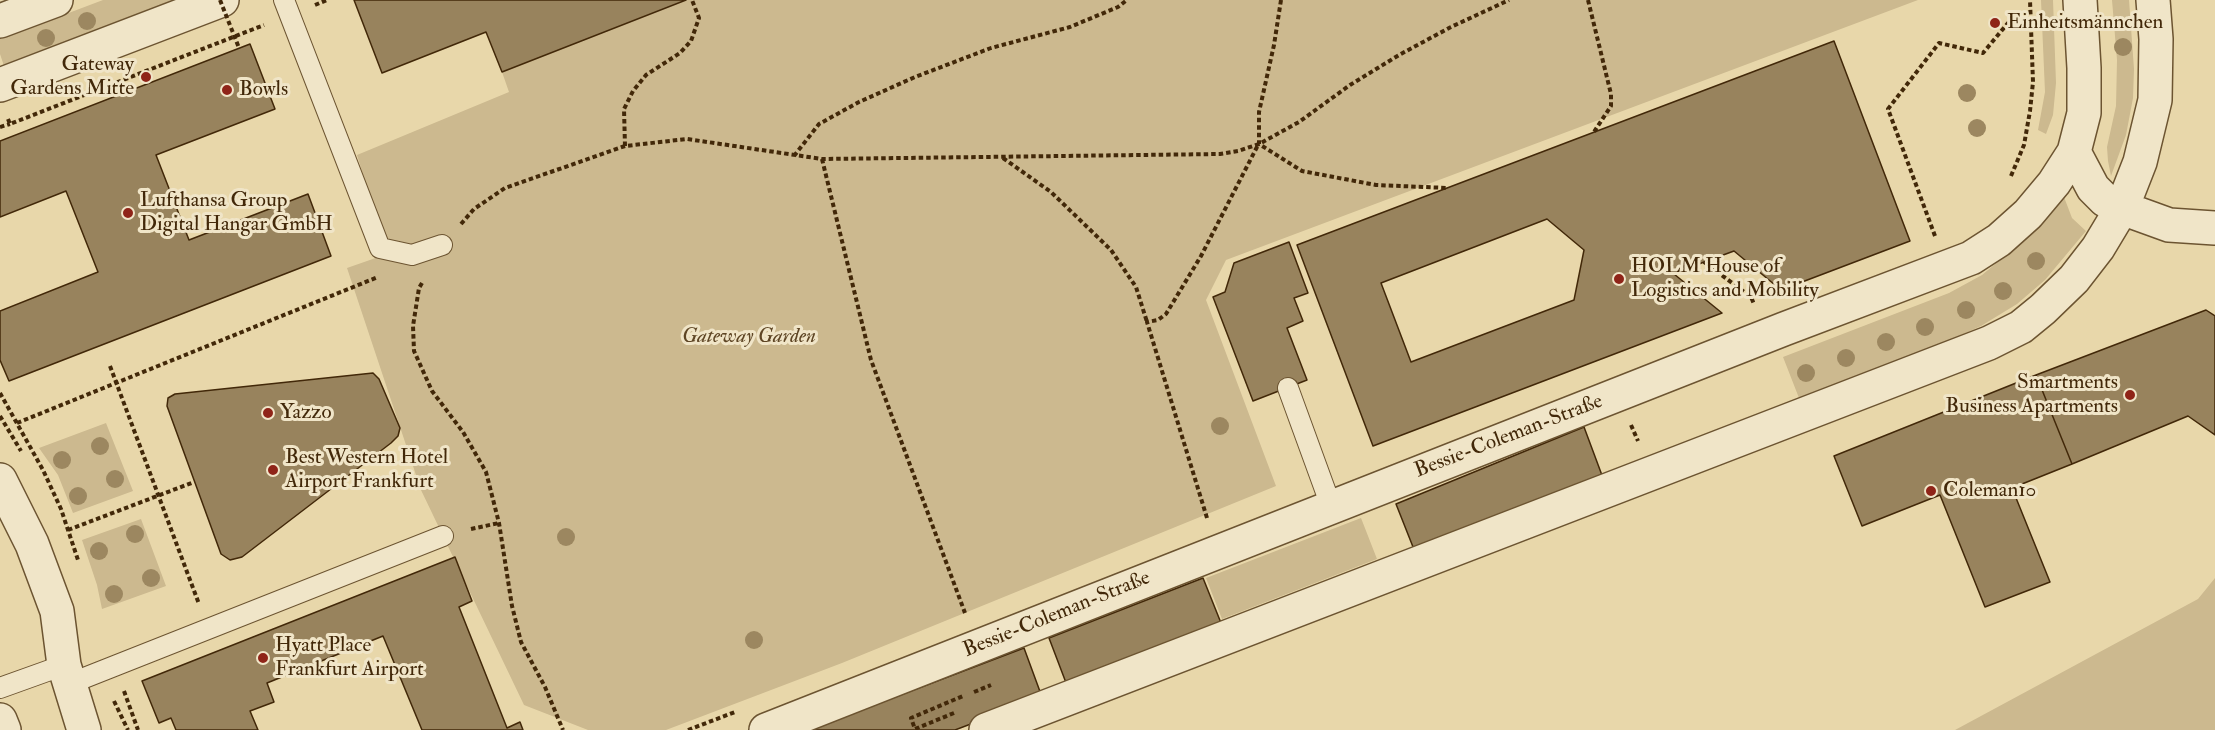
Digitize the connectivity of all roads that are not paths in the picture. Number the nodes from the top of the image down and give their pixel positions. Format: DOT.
graph roads {
  1 [pos="56,0"];
  2 [pos="221,0"];
  3 [pos="284,0"];
  4 [pos="2080,0"];
  5 [pos="2153,0"];
  6 [pos="0,21"];
  7 [pos="0,85"];
  8 [pos="2074,152"];
  9 [pos="2122,208"];
  10 [pos="2215,228"];
  11 [pos="442,245"];
  12 [pos="1288,388"];
  13 [pos="0,480"];
  14 [pos="1330,506"];
  15 [pos="443,536"];
  16 [pos="66,674"];
  17 [pos="0,688"];
  18 [pos="0,720"];
  19 [pos="996,726"];
  20 [pos="4,730"];
  21 [pos="84,730"];
  22 [pos="766,730"];
  1 -- 6 [label="street"];
  2 -- 7 [label="street"];
  3 -- 11 [label="lane"];
  4 -- 8 [label="street, Bessie-Coleman-Straße"];
  5 -- 9 [label="street"];
  8 -- 9 [label="street"];
  8 -- 14 [label="street, Bessie-Coleman-Straße"];
  9 -- 10 [label="street"];
  9 -- 19 [label="street"];
  12 -- 14 [label="lane"];
  13 -- 16 [label="street"];
  14 -- 22 [label="street, Bessie-Coleman-Straße"];
  15 -- 16 [label="lane"];
  16 -- 17 [label="lane"];
  16 -- 21 [label="street"];
  18 -- 20 [label="street"];
}
